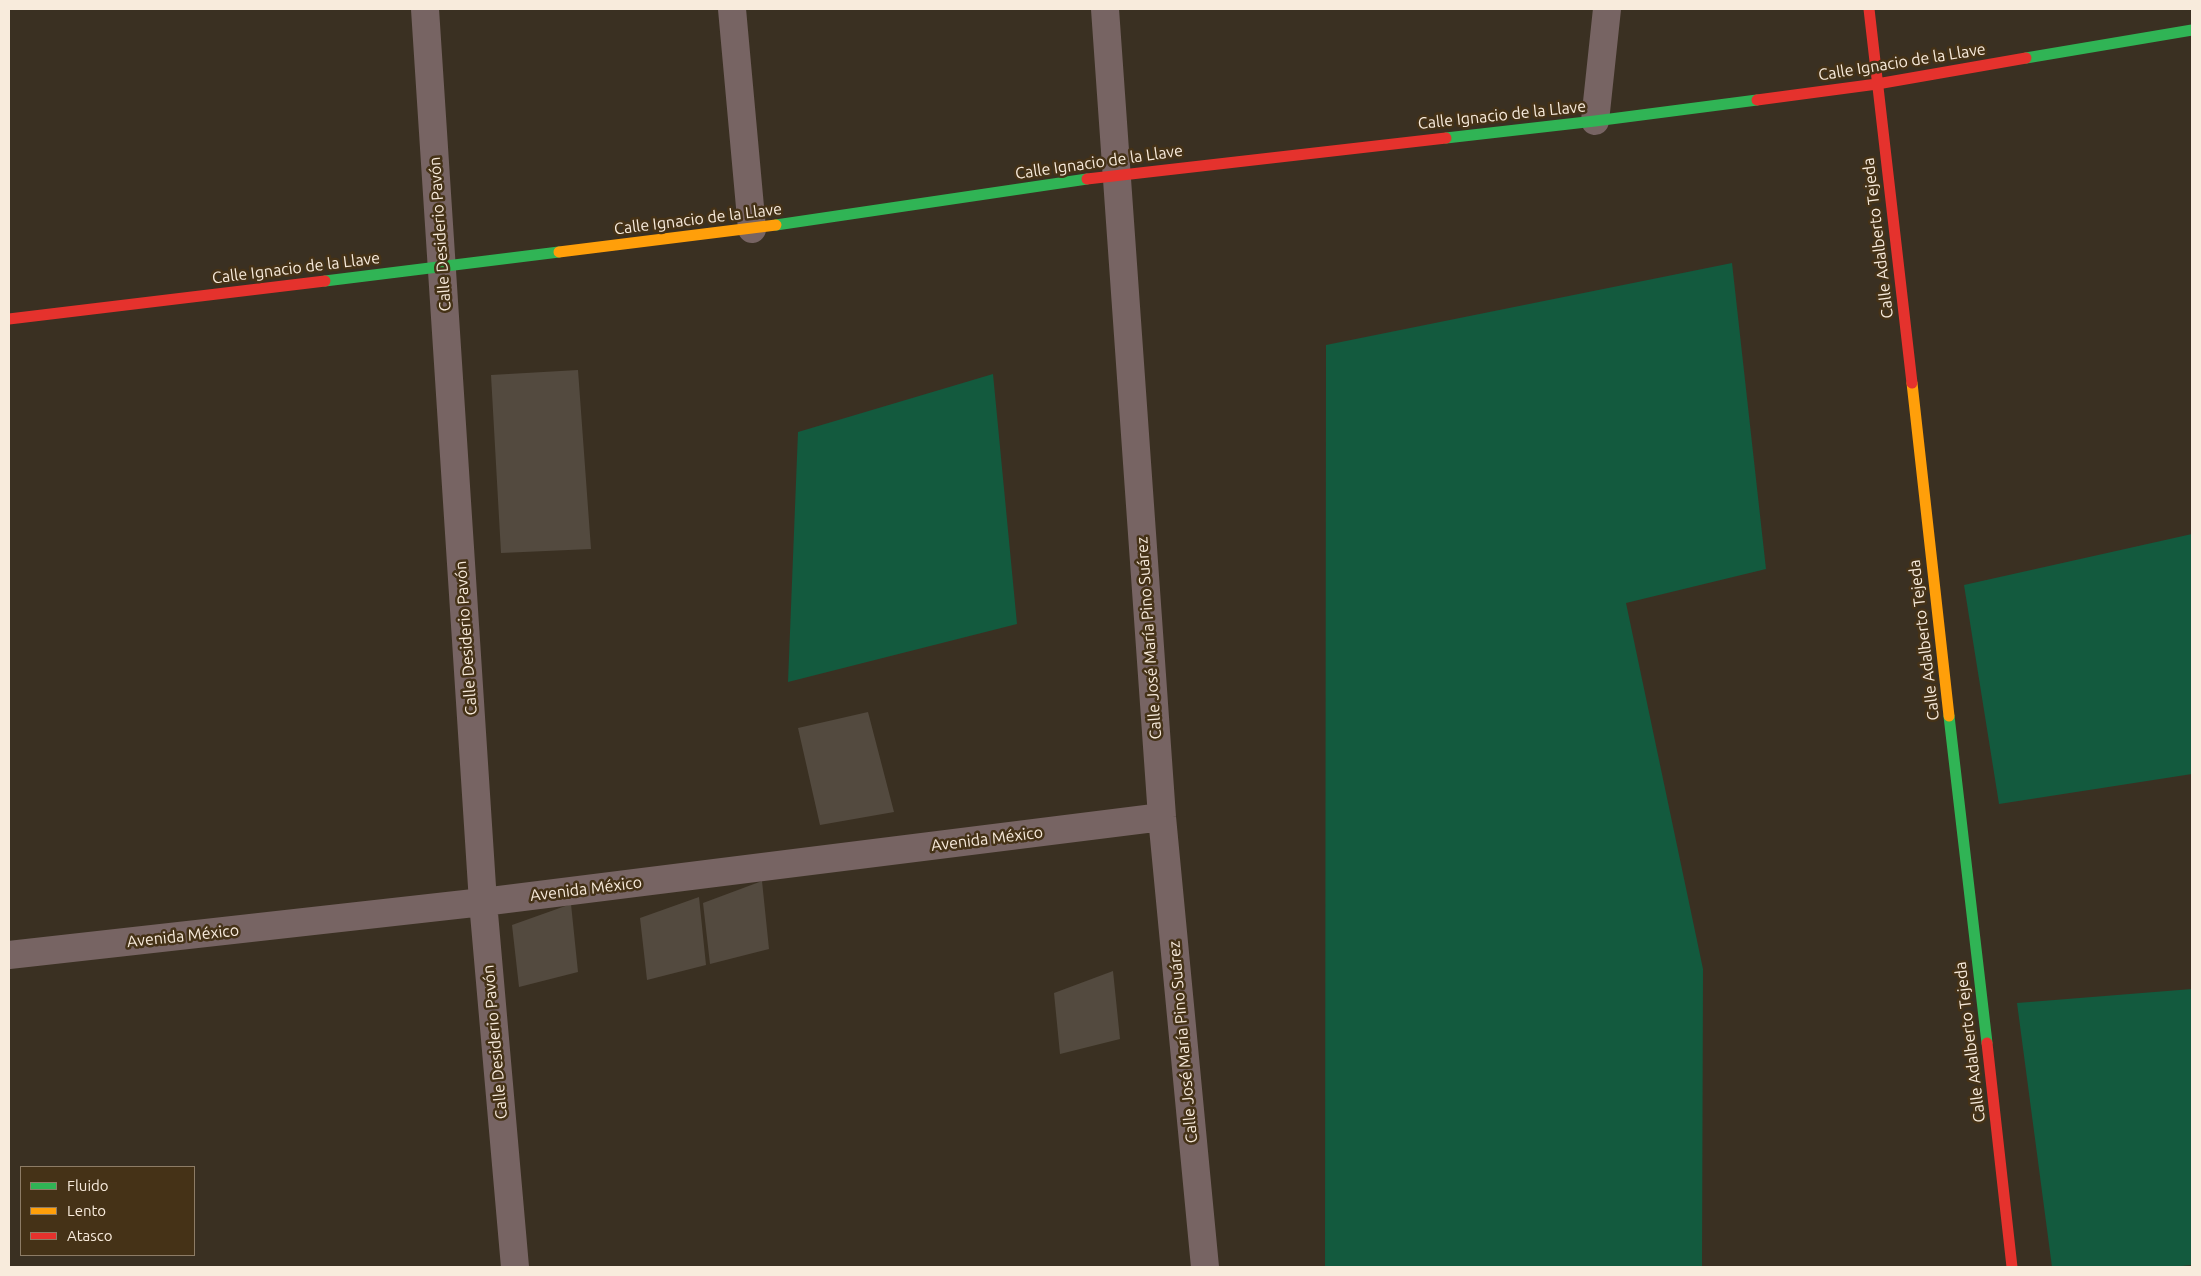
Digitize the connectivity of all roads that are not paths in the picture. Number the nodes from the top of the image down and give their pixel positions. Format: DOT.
graph roads {
  1 [pos="425,9"];
  2 [pos="732,9"];
  3 [pos="1105,9"];
  4 [pos="1607,9"];
  5 [pos="1869,9"];
  6 [pos="2192,30"];
  7 [pos="1877,84"];
  8 [pos="1595,121"];
  9 [pos="1118,174"];
  10 [pos="752,229"];
  11 [pos="442,266"];
  12 [pos="9,319"];
  13 [pos="1162,817"];
  14 [pos="483,902"];
  15 [pos="9,955"];
  16 [pos="515,1267"];
  17 [pos="1205,1267"];
  18 [pos="2012,1267"];
  1 -- 11 [label="street, Calle Desiderio Pavón"];
  2 -- 10 [label="street"];
  3 -- 9 [label="street, Calle José María Pino Suárez"];
  4 -- 8 [label="street"];
  5 -- 7 [label="street, Calle Adalberto Tejeda"];
  6 -- 7 [label="street, Calle Ignacio de la Llave"];
  7 -- 8 [label="street, Calle Ignacio de la Llave"];
  7 -- 18 [label="street, Calle Adalberto Tejeda"];
  8 -- 9 [label="street, Calle Ignacio de la Llave"];
  9 -- 10 [label="street, Calle Ignacio de la Llave"];
  9 -- 13 [label="street, Calle José María Pino Suárez"];
  10 -- 11 [label="street, Calle Ignacio de la Llave"];
  11 -- 12 [label="street, Calle Ignacio de la Llave"];
  11 -- 14 [label="street, Calle Desiderio Pavón"];
  13 -- 14 [label="street, Avenida México"];
  13 -- 17 [label="street, Calle José María Pino Suárez"];
  14 -- 15 [label="street, Avenida México"];
  14 -- 16 [label="street, Calle Desiderio Pavón"];
}
